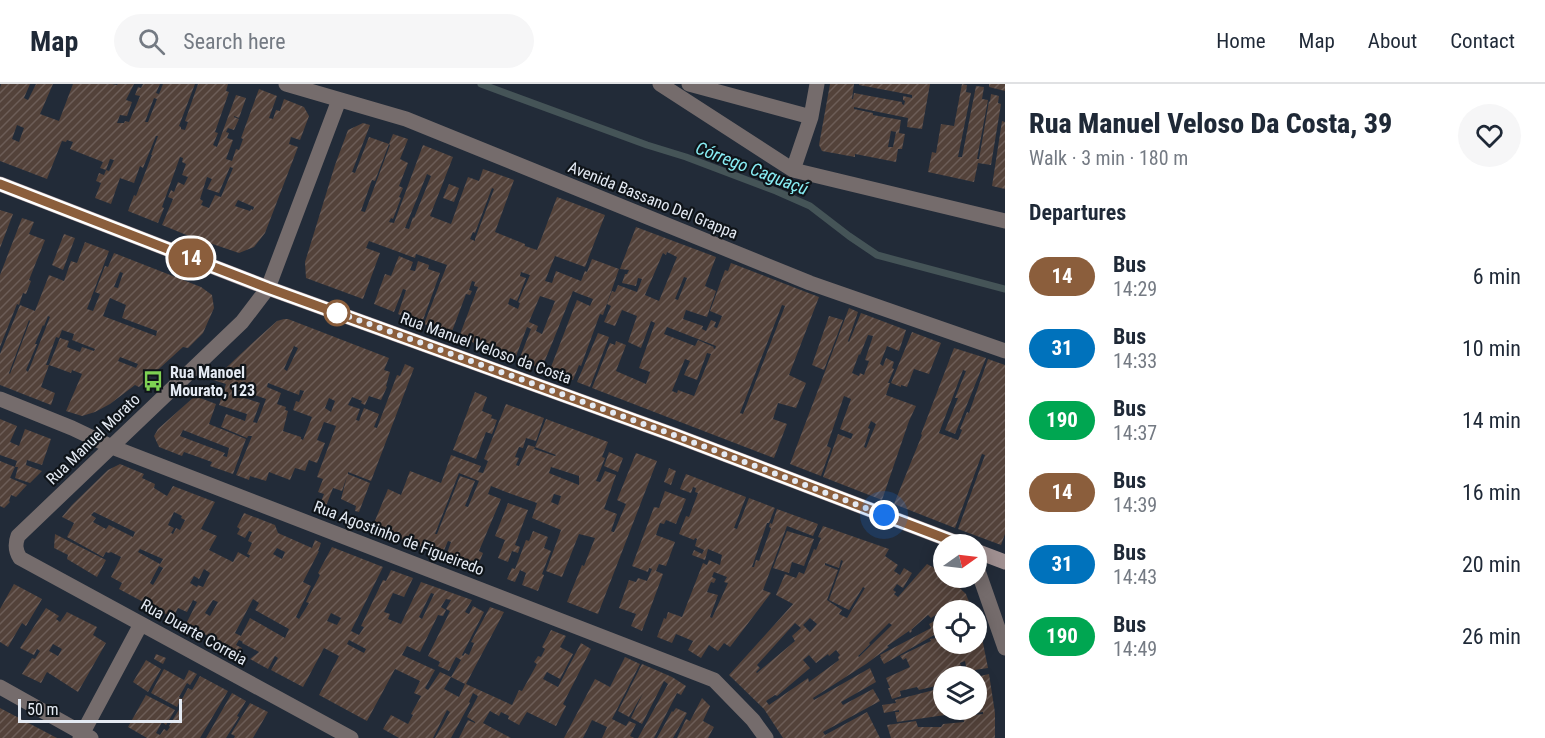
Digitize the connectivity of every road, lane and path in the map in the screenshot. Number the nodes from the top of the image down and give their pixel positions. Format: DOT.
graph roads {
  1 [pos="286,84"];
  2 [pos="660,84"];
  3 [pos="690,84"];
  4 [pos="817,84"];
  5 [pos="339,100"];
  6 [pos="811,117"];
  7 [pos="793,170"];
  8 [pos="0,184"];
  9 [pos="1005,221"];
  10 [pos="268,288"];
  11 [pos="1005,351"];
  12 [pos="0,399"];
  13 [pos="112,447"];
  14 [pos="934,534"];
  15 [pos="987,555"];
  16 [pos="20,558"];
  17 [pos="1005,562"];
  18 [pos="984,588"];
  19 [pos="141,624"];
  20 [pos="1005,648"];
  21 [pos="0,687"];
  22 [pos="85,736"];
  23 [pos="351,738"];
  24 [pos="766,738"];
  1 -- 5 [label="street, Avenida Bassano Del Grappa"];
  2 -- 7 [label="street"];
  3 -- 6 [label="street"];
  4 -- 6 [label="street"];
  5 -- 10 [label="street, Rua Manuel Morato"];
  5 -- 11 [label="street, Avenida Bassano Del Grappa"];
  6 -- 7 [label="street"];
  7 -- 9 [label="street"];
  8 -- 10 [label="main road, Rua Manuel Veloso da Costa"];
  10 -- 13 [label="street, Rua Manuel Morato"];
  10 -- 14 [label="main road, Rua Manuel Veloso da Costa"];
  12 -- 13 [label="street, Rua Agostinho de Figueiredo"];
  13 -- 16 [label="street, Rua Manuel Morato"];
  13 -- 24 [label="street, Rua Agostinho de Figueiredo"];
  15 -- 17 [label="main road"];
  16 -- 19 [label="street, Rua Duarte Correia"];
  18 -- 20 [label="street"];
  19 -- 22 [label="street"];
  19 -- 23 [label="street, Rua Duarte Correia"];
  21 -- 22 [label="street"];
}
